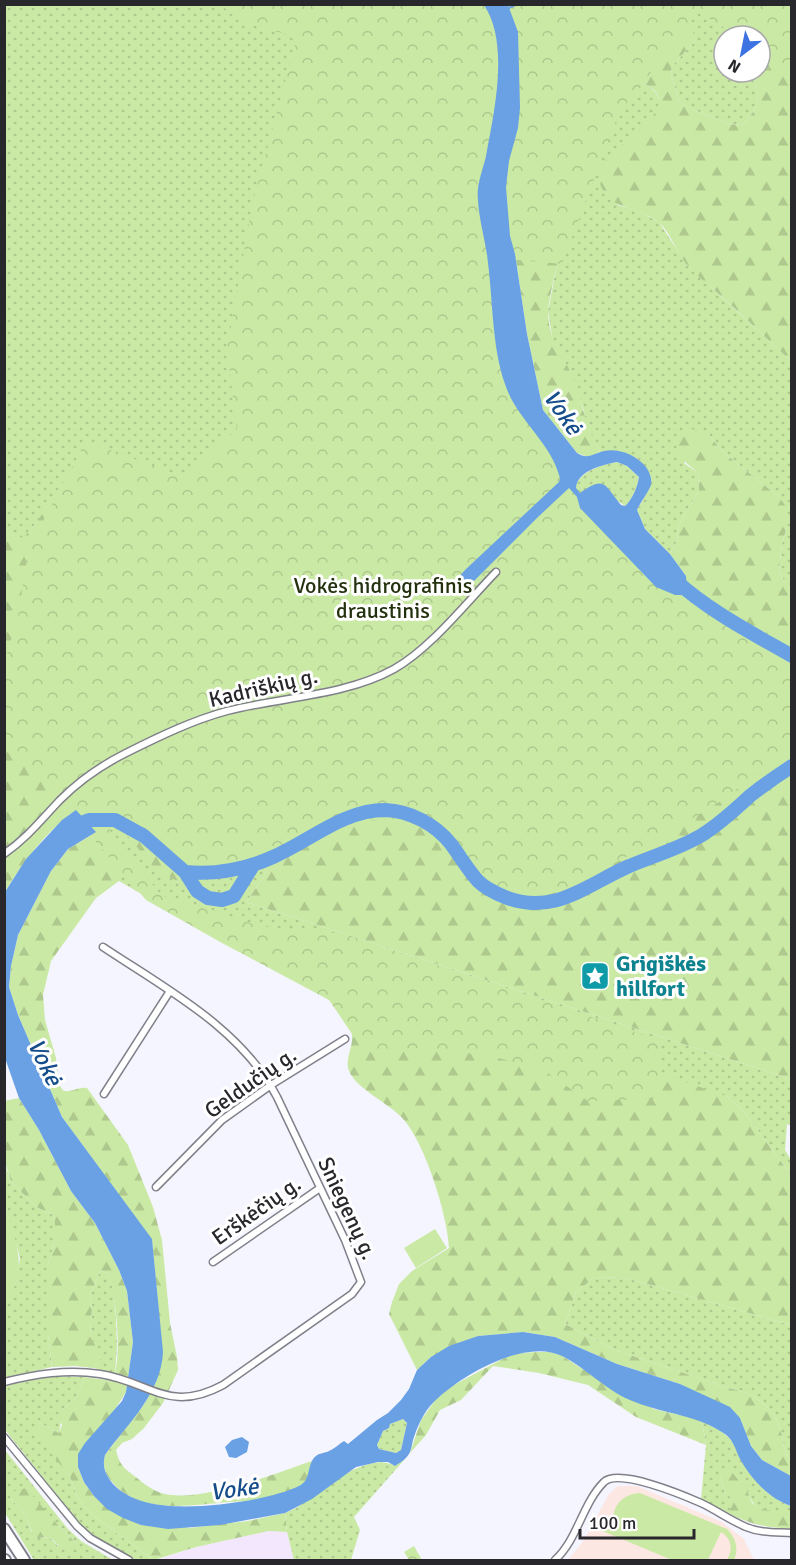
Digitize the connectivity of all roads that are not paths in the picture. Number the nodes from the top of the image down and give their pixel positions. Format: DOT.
graph roads {
  1 [pos="496,572"];
  2 [pos="4,854"];
  3 [pos="103,947"];
  4 [pos="170,991"];
  5 [pos="345,1039"];
  6 [pos="271,1085"];
  7 [pos="104,1094"];
  8 [pos="156,1187"];
  9 [pos="320,1188"];
  10 [pos="213,1262"];
  11 [pos="4,1382"];
  12 [pos="4,1437"];
  13 [pos="4,1529"];
  14 [pos="792,1533"];
  15 [pos="24,1560"];
  16 [pos="129,1560"];
  17 [pos="555,1560"];
  1 -- 2 [label="street, Kadriškių g."];
  3 -- 4 [label="street, Sniegenų g."];
  4 -- 6 [label="street, Sniegenų g."];
  4 -- 7 [label="street"];
  5 -- 6 [label="street, Geldučių g."];
  6 -- 8 [label="street, Geldučių g."];
  6 -- 9 [label="street, Sniegenų g."];
  9 -- 10 [label="street, Erškėčių g."];
  9 -- 11 [label="street, Sniegenų g."];
  12 -- 16 [label="street"];
  13 -- 15 [label="highway"];
  14 -- 17 [label="street"];
}
